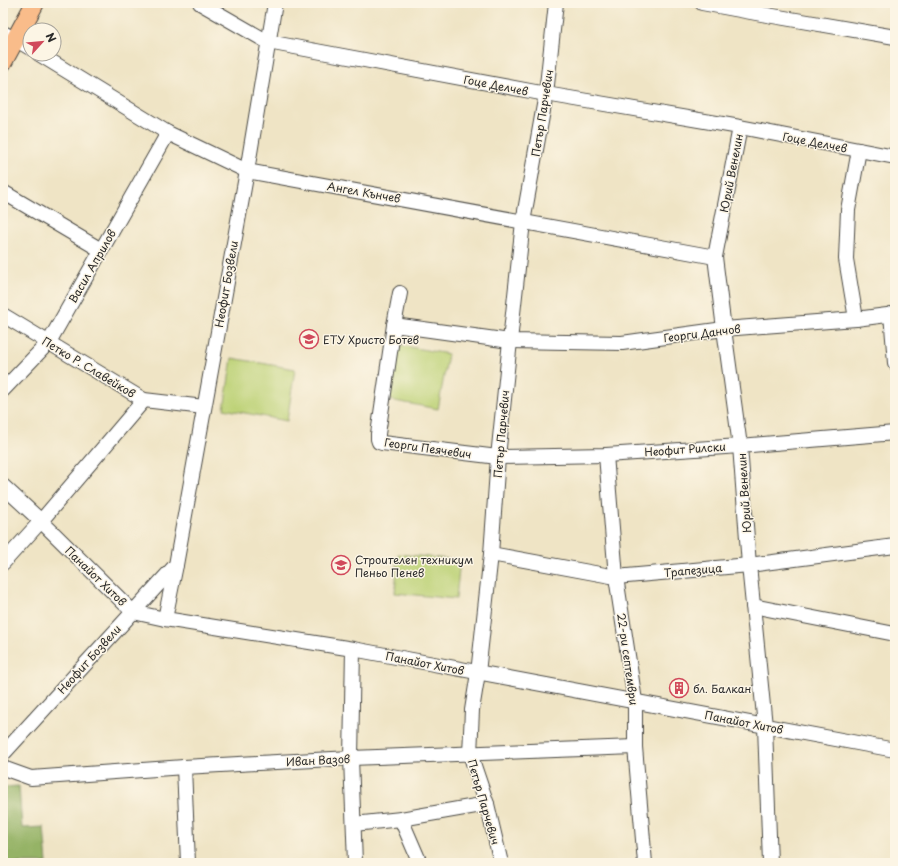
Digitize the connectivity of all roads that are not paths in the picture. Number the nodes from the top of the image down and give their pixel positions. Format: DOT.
graph roads {
  1 [pos="35,3"];
  2 [pos="200,3"];
  3 [pos="275,3"];
  4 [pos="556,3"];
  5 [pos="702,3"];
  6 [pos="767,9"];
  7 [pos="895,37"];
  8 [pos="16,40"];
  9 [pos="268,42"];
  10 [pos="3,62"];
  11 [pos="52,62"];
  12 [pos="546,94"];
  13 [pos="740,127"];
  14 [pos="168,133"];
  15 [pos="859,150"];
  16 [pos="895,157"];
  17 [pos="247,171"];
  18 [pos="3,192"];
  19 [pos="523,222"];
  20 [pos="101,250"];
  21 [pos="715,257"];
  22 [pos="400,293"];
  23 [pos="893,314"];
  24 [pos="3,315"];
  25 [pos="856,319"];
  26 [pos="394,325"];
  27 [pos="724,329"];
  28 [pos="510,341"];
  29 [pos="48,342"];
  30 [pos="895,363"];
  31 [pos="3,390"];
  32 [pos="144,400"];
  33 [pos="204,407"];
  34 [pos="895,433"];
  35 [pos="740,446"];
  36 [pos="606,455"];
  37 [pos="498,457"];
  38 [pos="3,486"];
  39 [pos="41,522"];
  40 [pos="895,546"];
  41 [pos="492,554"];
  42 [pos="3,563"];
  43 [pos="176,565"];
  44 [pos="749,565"];
  45 [pos="616,577"];
  46 [pos="753,606"];
  47 [pos="133,612"];
  48 [pos="165,619"];
  49 [pos="895,634"];
  50 [pos="353,649"];
  51 [pos="478,673"];
  52 [pos="635,701"];
  53 [pos="765,726"];
  54 [pos="635,747"];
  55 [pos="895,750"];
  56 [pos="3,754"];
  57 [pos="470,754"];
  58 [pos="351,758"];
  59 [pos="184,767"];
  60 [pos="3,768"];
  61 [pos="487,804"];
  62 [pos="401,819"];
  63 [pos="354,824"];
  64 [pos="188,863"];
  65 [pos="352,863"];
  66 [pos="420,863"];
  67 [pos="501,863"];
  68 [pos="645,863"];
  69 [pos="770,863"];
  1 -- 8 [label="main road"];
  2 -- 9 [label="street, Гоце Делчев"];
  3 -- 9 [label="street, Неофит Бозвели"];
  4 -- 12 [label="street, Петър Парчевич"];
  5 -- 6 [label="street"];
  6 -- 7 [label="street"];
  8 -- 10 [label="main road"];
  9 -- 12 [label="street, Гоце Делчев"];
  9 -- 17 [label="street, Неофит Бозвели"];
  11 -- 14 [label="street, Ангел Кънчев"];
  12 -- 13 [label="street, Гоце Делчев"];
  12 -- 19 [label="street, Петър Парчевич"];
  13 -- 15 [label="street, Гоце Делчев"];
  13 -- 21 [label="street, Юрий Венелин"];
  14 -- 17 [label="street, Ангел Кънчев"];
  14 -- 20 [label="street, Васил Априлов"];
  15 -- 16 [label="street, Гоце Делчев"];
  15 -- 25 [label="street"];
  17 -- 19 [label="street, Ангел Кънчев"];
  17 -- 33 [label="street, Неофит Бозвели"];
  18 -- 20 [label="street"];
  19 -- 21 [label="street, Ангел Кънчев"];
  19 -- 28 [label="street, Петър Парчевич"];
  20 -- 29 [label="street, Васил Априлов"];
  21 -- 27 [label="street, Юрий Венелин"];
  22 -- 26 [label="street, Георги Пеячевич"];
  23 -- 25 [label="street, Георги Данчов"];
  23 -- 30 [label="street"];
  24 -- 29 [label="street, Петко Р. Славейков"];
  25 -- 27 [label="street, Георги Данчов"];
  26 -- 28 [label="street"];
  26 -- 37 [label="street, Георги Пеячевич"];
  27 -- 28 [label="street, Георги Данчов"];
  27 -- 35 [label="street, Юрий Венелин"];
  28 -- 37 [label="street, Петър Парчевич"];
  29 -- 31 [label="street, Васил Априлов"];
  29 -- 32 [label="street, Петко Р. Славейков"];
  32 -- 33 [label="street, Петко Р. Славейков"];
  32 -- 39 [label="street"];
  33 -- 43 [label="street, Неофит Бозвели"];
  34 -- 35 [label="street, Неофит Рилски"];
  35 -- 36 [label="street, Неофит Рилски"];
  35 -- 44 [label="street, Юрий Венелин"];
  36 -- 37 [label="street, Неофит Рилски"];
  36 -- 45 [label="street, 22-ри септември"];
  37 -- 41 [label="street, Петър Парчевич"];
  38 -- 39 [label="street, Панайот Хитов"];
  39 -- 42 [label="street"];
  39 -- 47 [label="street, Панайот Хитов"];
  40 -- 44 [label="street, Трапезица"];
  41 -- 45 [label="street, Трапезица"];
  41 -- 51 [label="street, Петър Парчевич"];
  43 -- 47 [label="street, Неофит Бозвели"];
  43 -- 48 [label="street, Неофит Бозвели"];
  44 -- 45 [label="street, Трапезица"];
  44 -- 46 [label="street, Юрий Венелин"];
  45 -- 52 [label="street, 22-ри септември"];
  46 -- 49 [label="street"];
  46 -- 53 [label="street, Юрий Венелин"];
  47 -- 48 [label="street, Панайот Хитов"];
  47 -- 56 [label="street, Неофит Бозвели"];
  48 -- 50 [label="street, Панайот Хитов"];
  50 -- 51 [label="street, Панайот Хитов"];
  50 -- 58 [label="street"];
  51 -- 52 [label="street, Панайот Хитов"];
  51 -- 57 [label="street, Петър Парчевич"];
  52 -- 53 [label="street, Панайот Хитов"];
  52 -- 54 [label="street, 22-ри септември"];
  53 -- 55 [label="street, Панайот Хитов"];
  53 -- 69 [label="street, Юрий Венелин"];
  54 -- 57 [label="street, Иван Вазов"];
  54 -- 68 [label="street, 22-ри септември"];
  57 -- 58 [label="street, Иван Вазов"];
  57 -- 61 [label="street, Петър Парчевич"];
  58 -- 59 [label="street, Иван Вазов"];
  58 -- 63 [label="street"];
  59 -- 60 [label="street, Иван Вазов"];
  59 -- 64 [label="street"];
  61 -- 62 [label="street"];
  61 -- 67 [label="street, Петър Парчевич"];
  62 -- 63 [label="street"];
  62 -- 66 [label="street"];
  63 -- 65 [label="street"];
}
